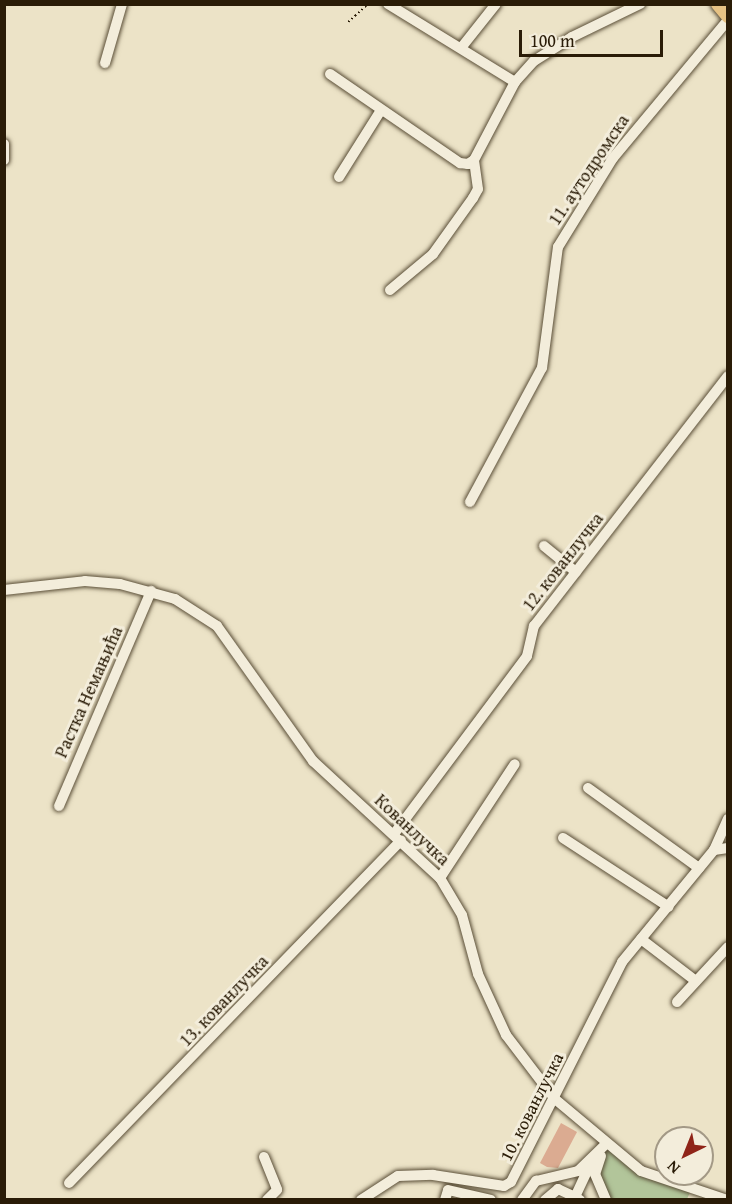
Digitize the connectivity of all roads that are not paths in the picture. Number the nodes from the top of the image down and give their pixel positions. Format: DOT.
graph roads {
  1 [pos="122,4"];
  2 [pos="388,4"];
  3 [pos="496,4"];
  4 [pos="640,4"];
  5 [pos="718,4"];
  6 [pos="406,10"];
  7 [pos="728,18"];
  8 [pos="461,48"];
  9 [pos="105,63"];
  10 [pos="330,74"];
  11 [pos="515,82"];
  12 [pos="381,110"];
  13 [pos="4,144"];
  14 [pos="4,160"];
  15 [pos="474,160"];
  16 [pos="339,177"];
  17 [pos="390,290"];
  18 [pos="728,376"];
  19 [pos="470,502"];
  20 [pos="544,546"];
  21 [pos="576,572"];
  22 [pos="4,590"];
  23 [pos="151,591"];
  24 [pos="514,764"];
  25 [pos="588,788"];
  26 [pos="59,806"];
  27 [pos="728,819"];
  28 [pos="398,837"];
  29 [pos="563,837"];
  30 [pos="728,848"];
  31 [pos="714,850"];
  32 [pos="699,868"];
  33 [pos="441,878"];
  34 [pos="669,907"];
  35 [pos="641,939"];
  36 [pos="728,947"];
  37 [pos="696,981"];
  38 [pos="677,1002"];
  39 [pos="555,1099"];
  40 [pos="607,1145"];
  41 [pos="264,1157"];
  42 [pos="595,1162"];
  43 [pos="69,1183"];
  44 [pos="470,1197"];
  45 [pos="577,1198"];
  46 [pos="267,1200"];
  47 [pos="361,1200"];
  48 [pos="445,1200"];
  49 [pos="491,1200"];
  50 [pos="522,1200"];
  51 [pos="545,1200"];
  52 [pos="606,1200"];
  53 [pos="727,1200"];
  1 -- 9 [label="street"];
  2 -- 6 [label="street"];
  3 -- 8 [label="street"];
  4 -- 11 [label="street"];
  5 -- 7 [label="main road"];
  6 -- 8 [label="street"];
  7 -- 19 [label="street, 11. аутодромска"];
  8 -- 11 [label="street"];
  10 -- 12 [label="street"];
  11 -- 15 [label="street"];
  12 -- 15 [label="street"];
  12 -- 16 [label="street"];
  13 -- 14 [label="street"];
  15 -- 17 [label="street"];
  18 -- 21 [label="street, 12. кованлучка"];
  20 -- 21 [label="street"];
  21 -- 28 [label="street, 12. кованлучка"];
  22 -- 23 [label="street, Кованлучка"];
  23 -- 26 [label="street, Растка Немањића"];
  23 -- 28 [label="street, Кованлучка"];
  24 -- 33 [label="street"];
  25 -- 32 [label="street"];
  27 -- 31 [label="street, 10. кованлучка"];
  28 -- 33 [label="street, Кованлучка"];
  28 -- 43 [label="street, 13. кованлучка"];
  29 -- 34 [label="street"];
  30 -- 31 [label="street"];
  31 -- 32 [label="street, 10. кованлучка"];
  32 -- 34 [label="street, 10. кованлучка"];
  33 -- 39 [label="street, Кованлучка"];
  34 -- 35 [label="street, 10. кованлучка"];
  35 -- 37 [label="street"];
  35 -- 39 [label="street, 10. кованлучка"];
  36 -- 37 [label="street"];
  37 -- 38 [label="street"];
  39 -- 40 [label="street, Кованлучка"];
  39 -- 47 [label="street, 10. кованлучка"];
  40 -- 42 [label="street"];
  40 -- 53 [label="street, Кованлучка"];
  41 -- 46 [label="street"];
  42 -- 45 [label="street"];
  42 -- 50 [label="street"];
  42 -- 52 [label="street"];
  44 -- 48 [label="street"];
  44 -- 49 [label="street"];
  45 -- 51 [label="street"];
}
